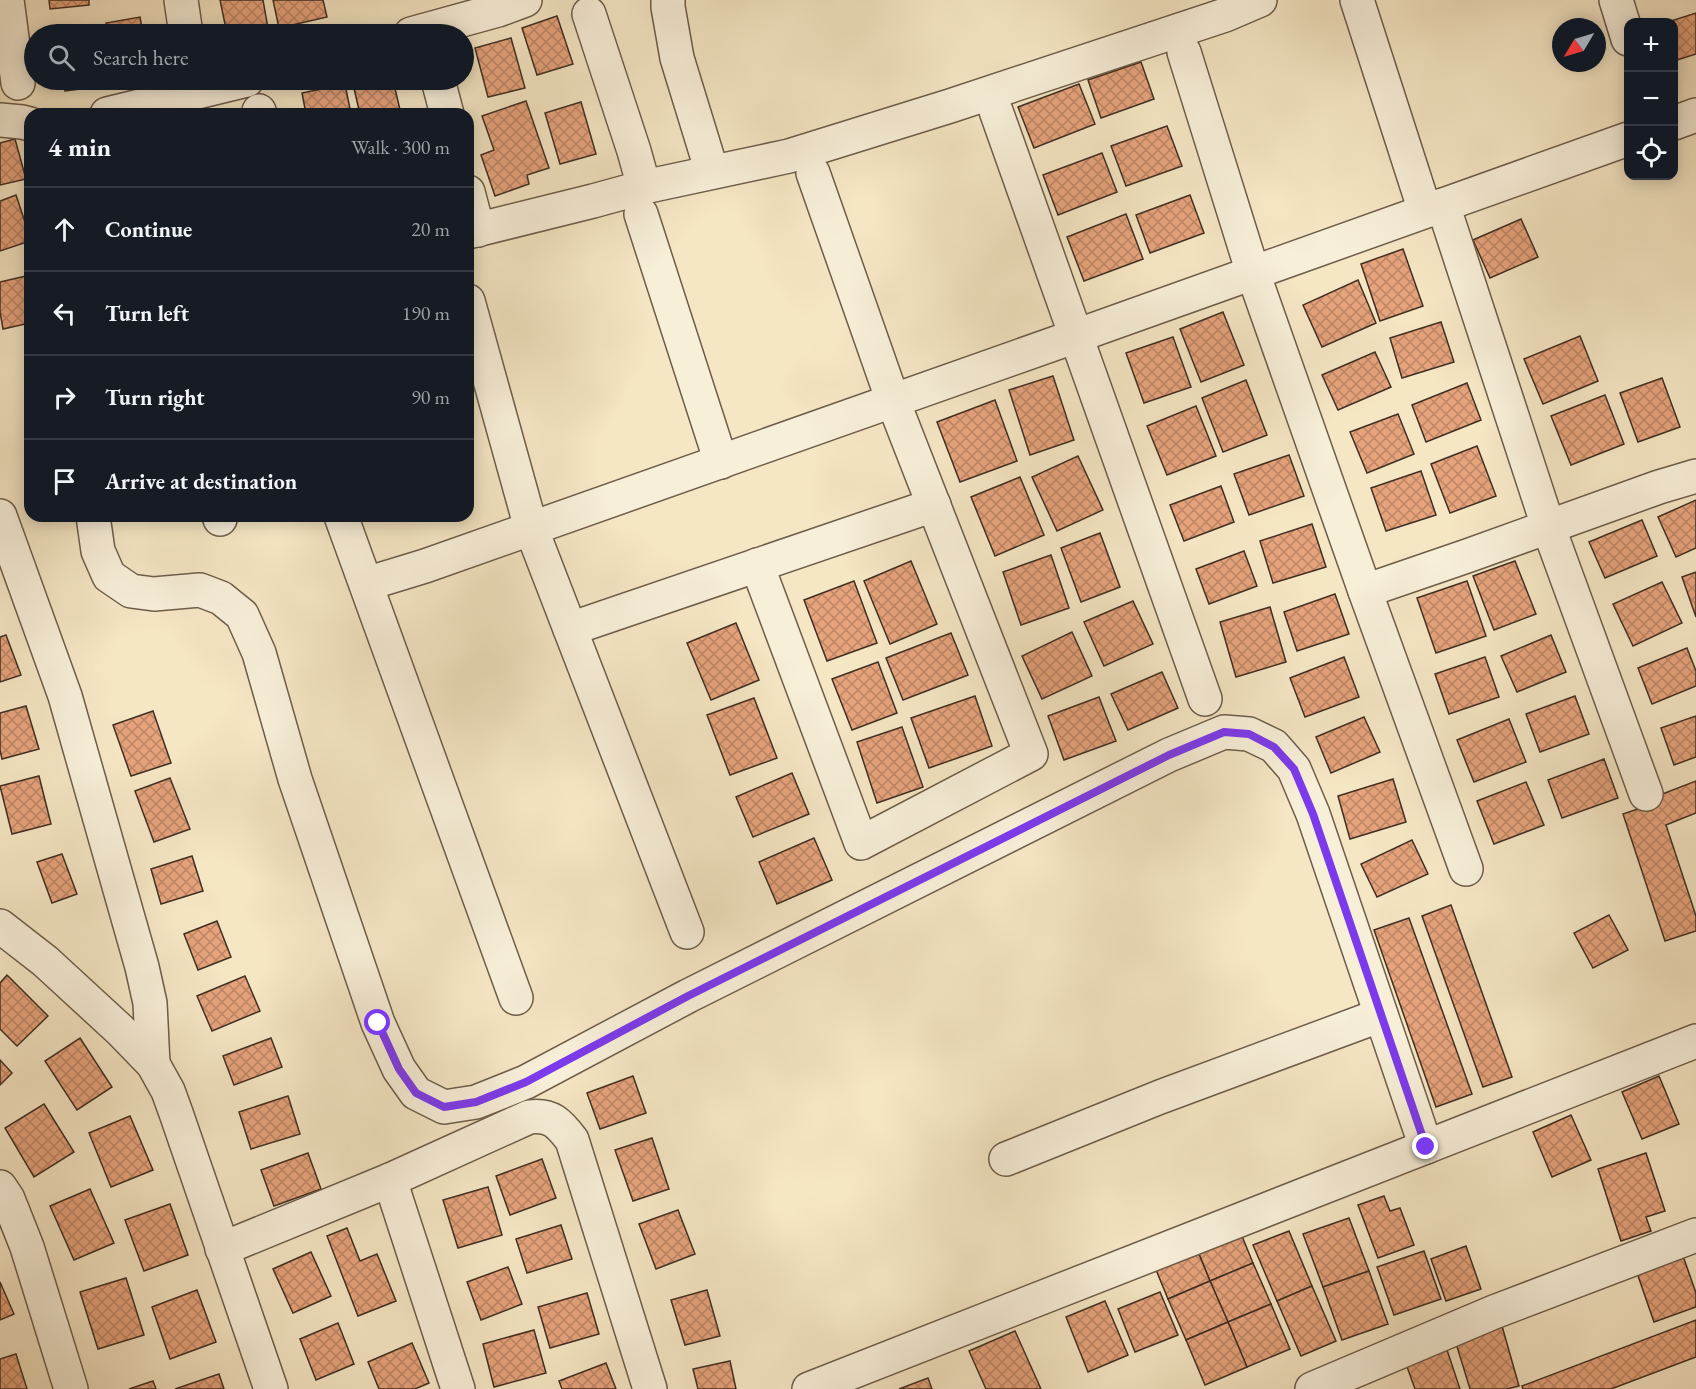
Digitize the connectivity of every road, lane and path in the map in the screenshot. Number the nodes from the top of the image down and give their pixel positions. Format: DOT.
graph roads {
  1 [pos="7,0"];
  2 [pos="181,0"];
  3 [pos="525,0"];
  4 [pos="668,0"];
  5 [pos="1260,0"];
  6 [pos="1356,0"];
  7 [pos="1616,0"];
  8 [pos="590,14"];
  9 [pos="185,24"];
  10 [pos="447,24"];
  11 [pos="1624,24"];
  12 [pos="1184,52"];
  13 [pos="18,83"];
  14 [pos="206,90"];
  15 [pos="441,90"];
  16 [pos="132,108"];
  17 [pos="445,108"];
  18 [pos="996,111"];
  19 [pos="1696,116"];
  20 [pos="0,120"];
  21 [pos="24,122"];
  22 [pos="1678,122"];
  23 [pos="1624,141"];
  24 [pos="712,172"];
  25 [pos="813,173"];
  26 [pos="643,200"];
  27 [pos="1434,208"];
  28 [pos="474,231"];
  29 [pos="1253,273"];
  30 [pos="474,323"];
  31 [pos="1076,336"];
  32 [pos="893,401"];
  33 [pos="721,462"];
  34 [pos="1696,476"];
  35 [pos="934,505"];
  36 [pos="0,516"];
  37 [pos="94,522"];
  38 [pos="343,522"];
  39 [pos="1548,526"];
  40 [pos="531,528"];
  41 [pos="757,565"];
  42 [pos="366,584"];
  43 [pos="1365,591"];
  44 [pos="570,629"];
  45 [pos="1205,699"];
  46 [pos="1646,794"];
  47 [pos="1466,869"];
  48 [pos="0,926"];
  49 [pos="687,932"];
  50 [pos="516,998"];
  51 [pos="1381,1015"];
  52 [pos="1696,1041"];
  53 [pos="153,1064"];
  54 [pos="1426,1147"];
  55 [pos="1006,1159"];
  56 [pos="390,1180"];
  57 [pos="0,1187"];
  58 [pos="1696,1235"];
  59 [pos="222,1250"];
  60 [pos="70,1389"];
  61 [pos="271,1389"];
  62 [pos="459,1389"];
  63 [pos="650,1389"];
  64 [pos="809,1389"];
  65 [pos="1312,1389"];
  1 -- 13 [label="street"];
  2 -- 9 [label="street"];
  3 -- 10 [label="street"];
  4 -- 24 [label="street"];
  5 -- 24 [label="street"];
  6 -- 27 [label="street"];
  7 -- 11 [label="street"];
  8 -- 26 [label="street"];
  12 -- 29 [label="street"];
  14 -- 16 [label="street"];
  15 -- 17 [label="street"];
  18 -- 31 [label="street"];
  19 -- 22 [label="street"];
  20 -- 21 [label="street"];
  23 -- 27 [label="street"];
  24 -- 26 [label="street"];
  25 -- 32 [label="street"];
  26 -- 28 [label="street"];
  26 -- 33 [label="street"];
  27 -- 29 [label="street"];
  27 -- 39 [label="street"];
  29 -- 31 [label="street"];
  29 -- 43 [label="street"];
  30 -- 40 [label="street"];
  31 -- 32 [label="street"];
  31 -- 45 [label="street"];
  32 -- 33 [label="street"];
  32 -- 35 [label="street"];
  33 -- 40 [label="street"];
  34 -- 39 [label="street"];
  35 -- 41 [label="street"];
  35 -- 41 [label="street"];
  36 -- 53 [label="street"];
  37 -- 51 [label="street"];
  38 -- 42 [label="street"];
  39 -- 43 [label="street"];
  39 -- 46 [label="street"];
  40 -- 42 [label="street"];
  40 -- 44 [label="street"];
  41 -- 44 [label="street"];
  42 -- 50 [label="street"];
  43 -- 47 [label="street"];
  44 -- 49 [label="street"];
  48 -- 53 [label="street"];
  51 -- 54 [label="street"];
  51 -- 55 [label="street"];
  52 -- 54 [label="street"];
  53 -- 59 [label="street"];
  54 -- 64 [label="street"];
  56 -- 59 [label="street"];
  56 -- 62 [label="street"];
  56 -- 63 [label="street"];
  57 -- 60 [label="street"];
  58 -- 65 [label="street"];
  59 -- 61 [label="street"];
}
